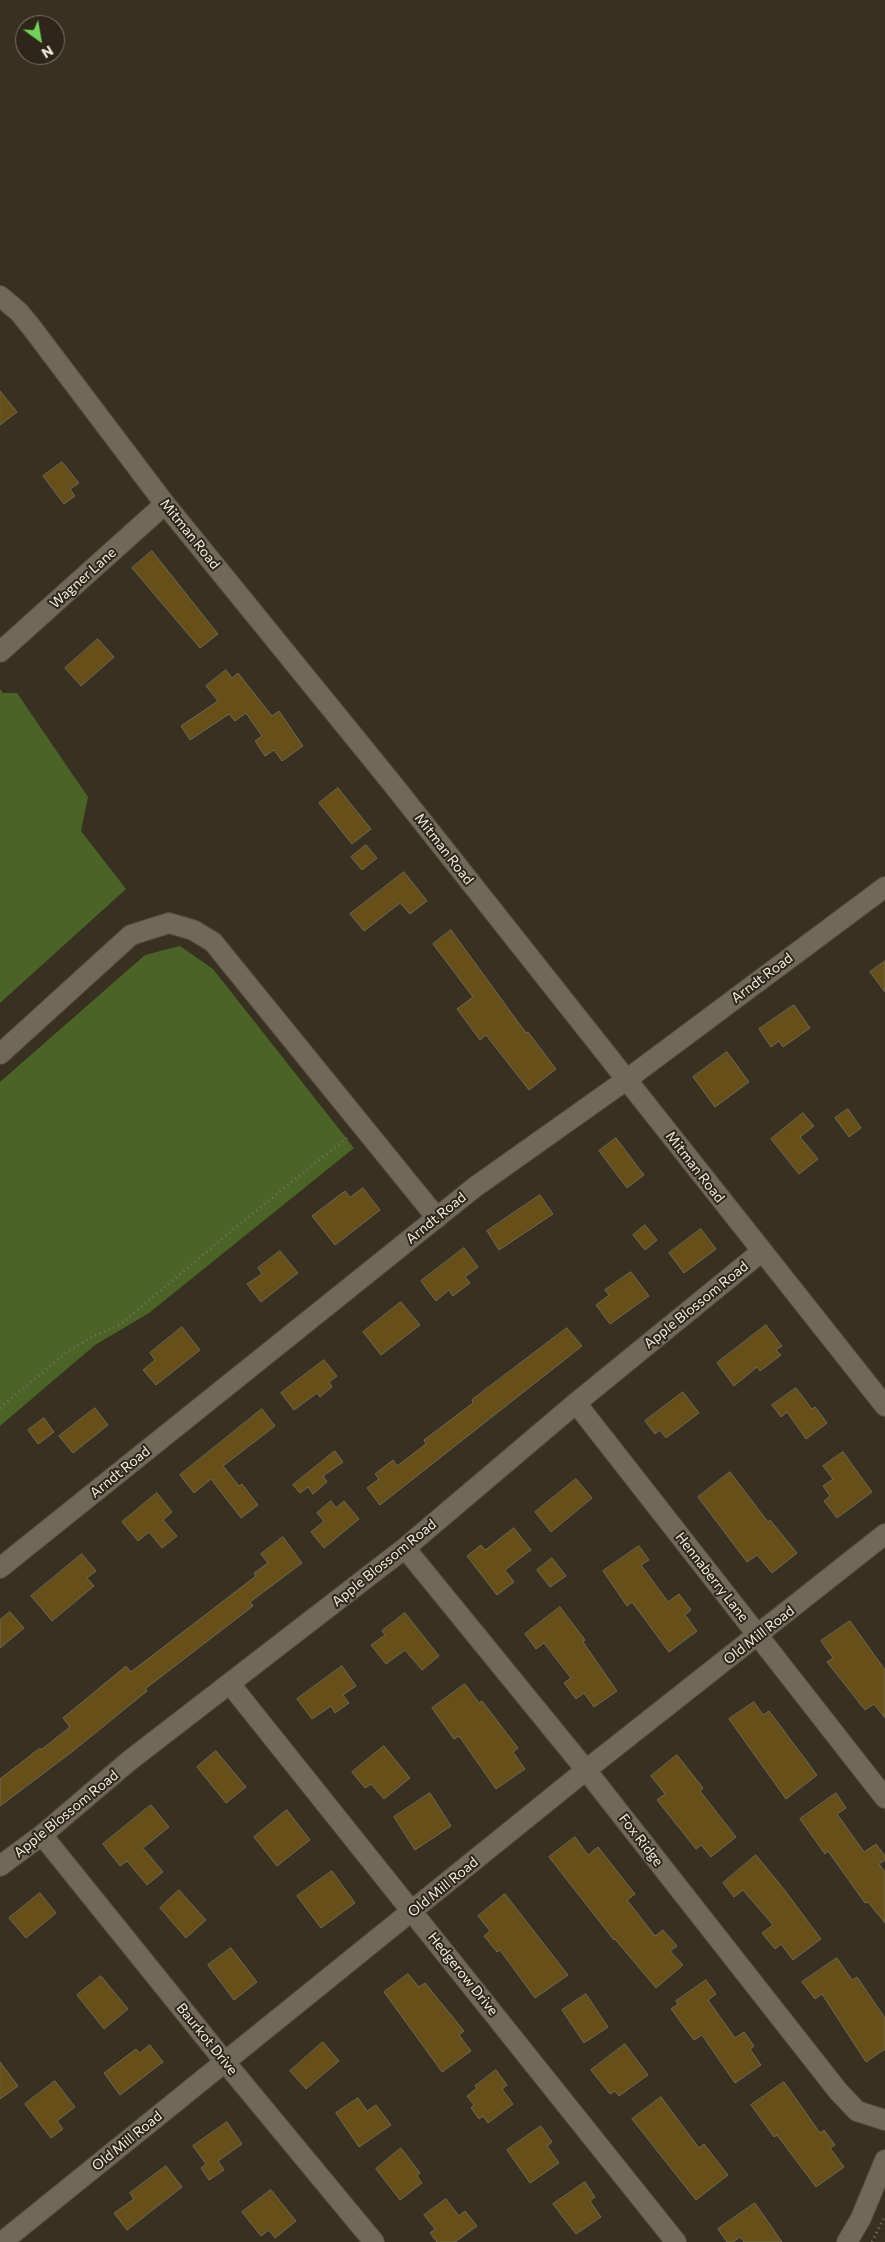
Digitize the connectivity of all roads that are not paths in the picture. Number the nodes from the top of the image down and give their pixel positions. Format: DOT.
graph roads {
  1 [pos="0,296"];
  2 [pos="166,504"];
  3 [pos="0,652"];
  4 [pos="885,887"];
  5 [pos="0,1054"];
  6 [pos="626,1080"];
  7 [pos="437,1218"];
  8 [pos="761,1252"];
  9 [pos="576,1403"];
  10 [pos="885,1406"];
  11 [pos="885,1534"];
  12 [pos="405,1548"];
  13 [pos="0,1568"];
  14 [pos="758,1636"];
  15 [pos="230,1684"];
  16 [pos="586,1770"];
  17 [pos="885,1798"];
  18 [pos="42,1835"];
  19 [pos="0,1866"];
  20 [pos="413,1912"];
  21 [pos="225,2062"];
  22 [pos="885,2120"];
  23 [pos="885,2160"];
  24 [pos="2,2242"];
  25 [pos="374,2242"];
  26 [pos="676,2242"];
  27 [pos="847,2242"];
  1 -- 2 [label="street, Mitman Road"];
  2 -- 3 [label="street, Wagner Lane"];
  2 -- 6 [label="street, Mitman Road"];
  4 -- 6 [label="street, Arndt Road"];
  5 -- 7 [label="street"];
  6 -- 7 [label="street, Arndt Road"];
  6 -- 8 [label="street, Mitman Road"];
  7 -- 13 [label="street, Arndt Road"];
  8 -- 9 [label="street, Apple Blossom Road"];
  8 -- 10 [label="street, Mitman Road"];
  9 -- 12 [label="street, Apple Blossom Road"];
  9 -- 14 [label="street, Hennaberry Lane"];
  11 -- 14 [label="street, Old Mill Road"];
  12 -- 15 [label="street, Apple Blossom Road"];
  12 -- 16 [label="street, Fox Ridge"];
  14 -- 16 [label="street, Old Mill Road"];
  14 -- 17 [label="street, Hennaberry Lane"];
  15 -- 18 [label="street, Apple Blossom Road"];
  15 -- 20 [label="street, Hedgerow Drive"];
  16 -- 20 [label="street, Old Mill Road"];
  16 -- 22 [label="street, Fox Ridge"];
  18 -- 19 [label="street, Apple Blossom Road"];
  18 -- 21 [label="street, Baurkot Drive"];
  20 -- 21 [label="street, Old Mill Road"];
  20 -- 26 [label="street, Hedgerow Drive"];
  21 -- 24 [label="street, Old Mill Road"];
  21 -- 25 [label="street, Baurkot Drive"];
  23 -- 27 [label="street"];
}
